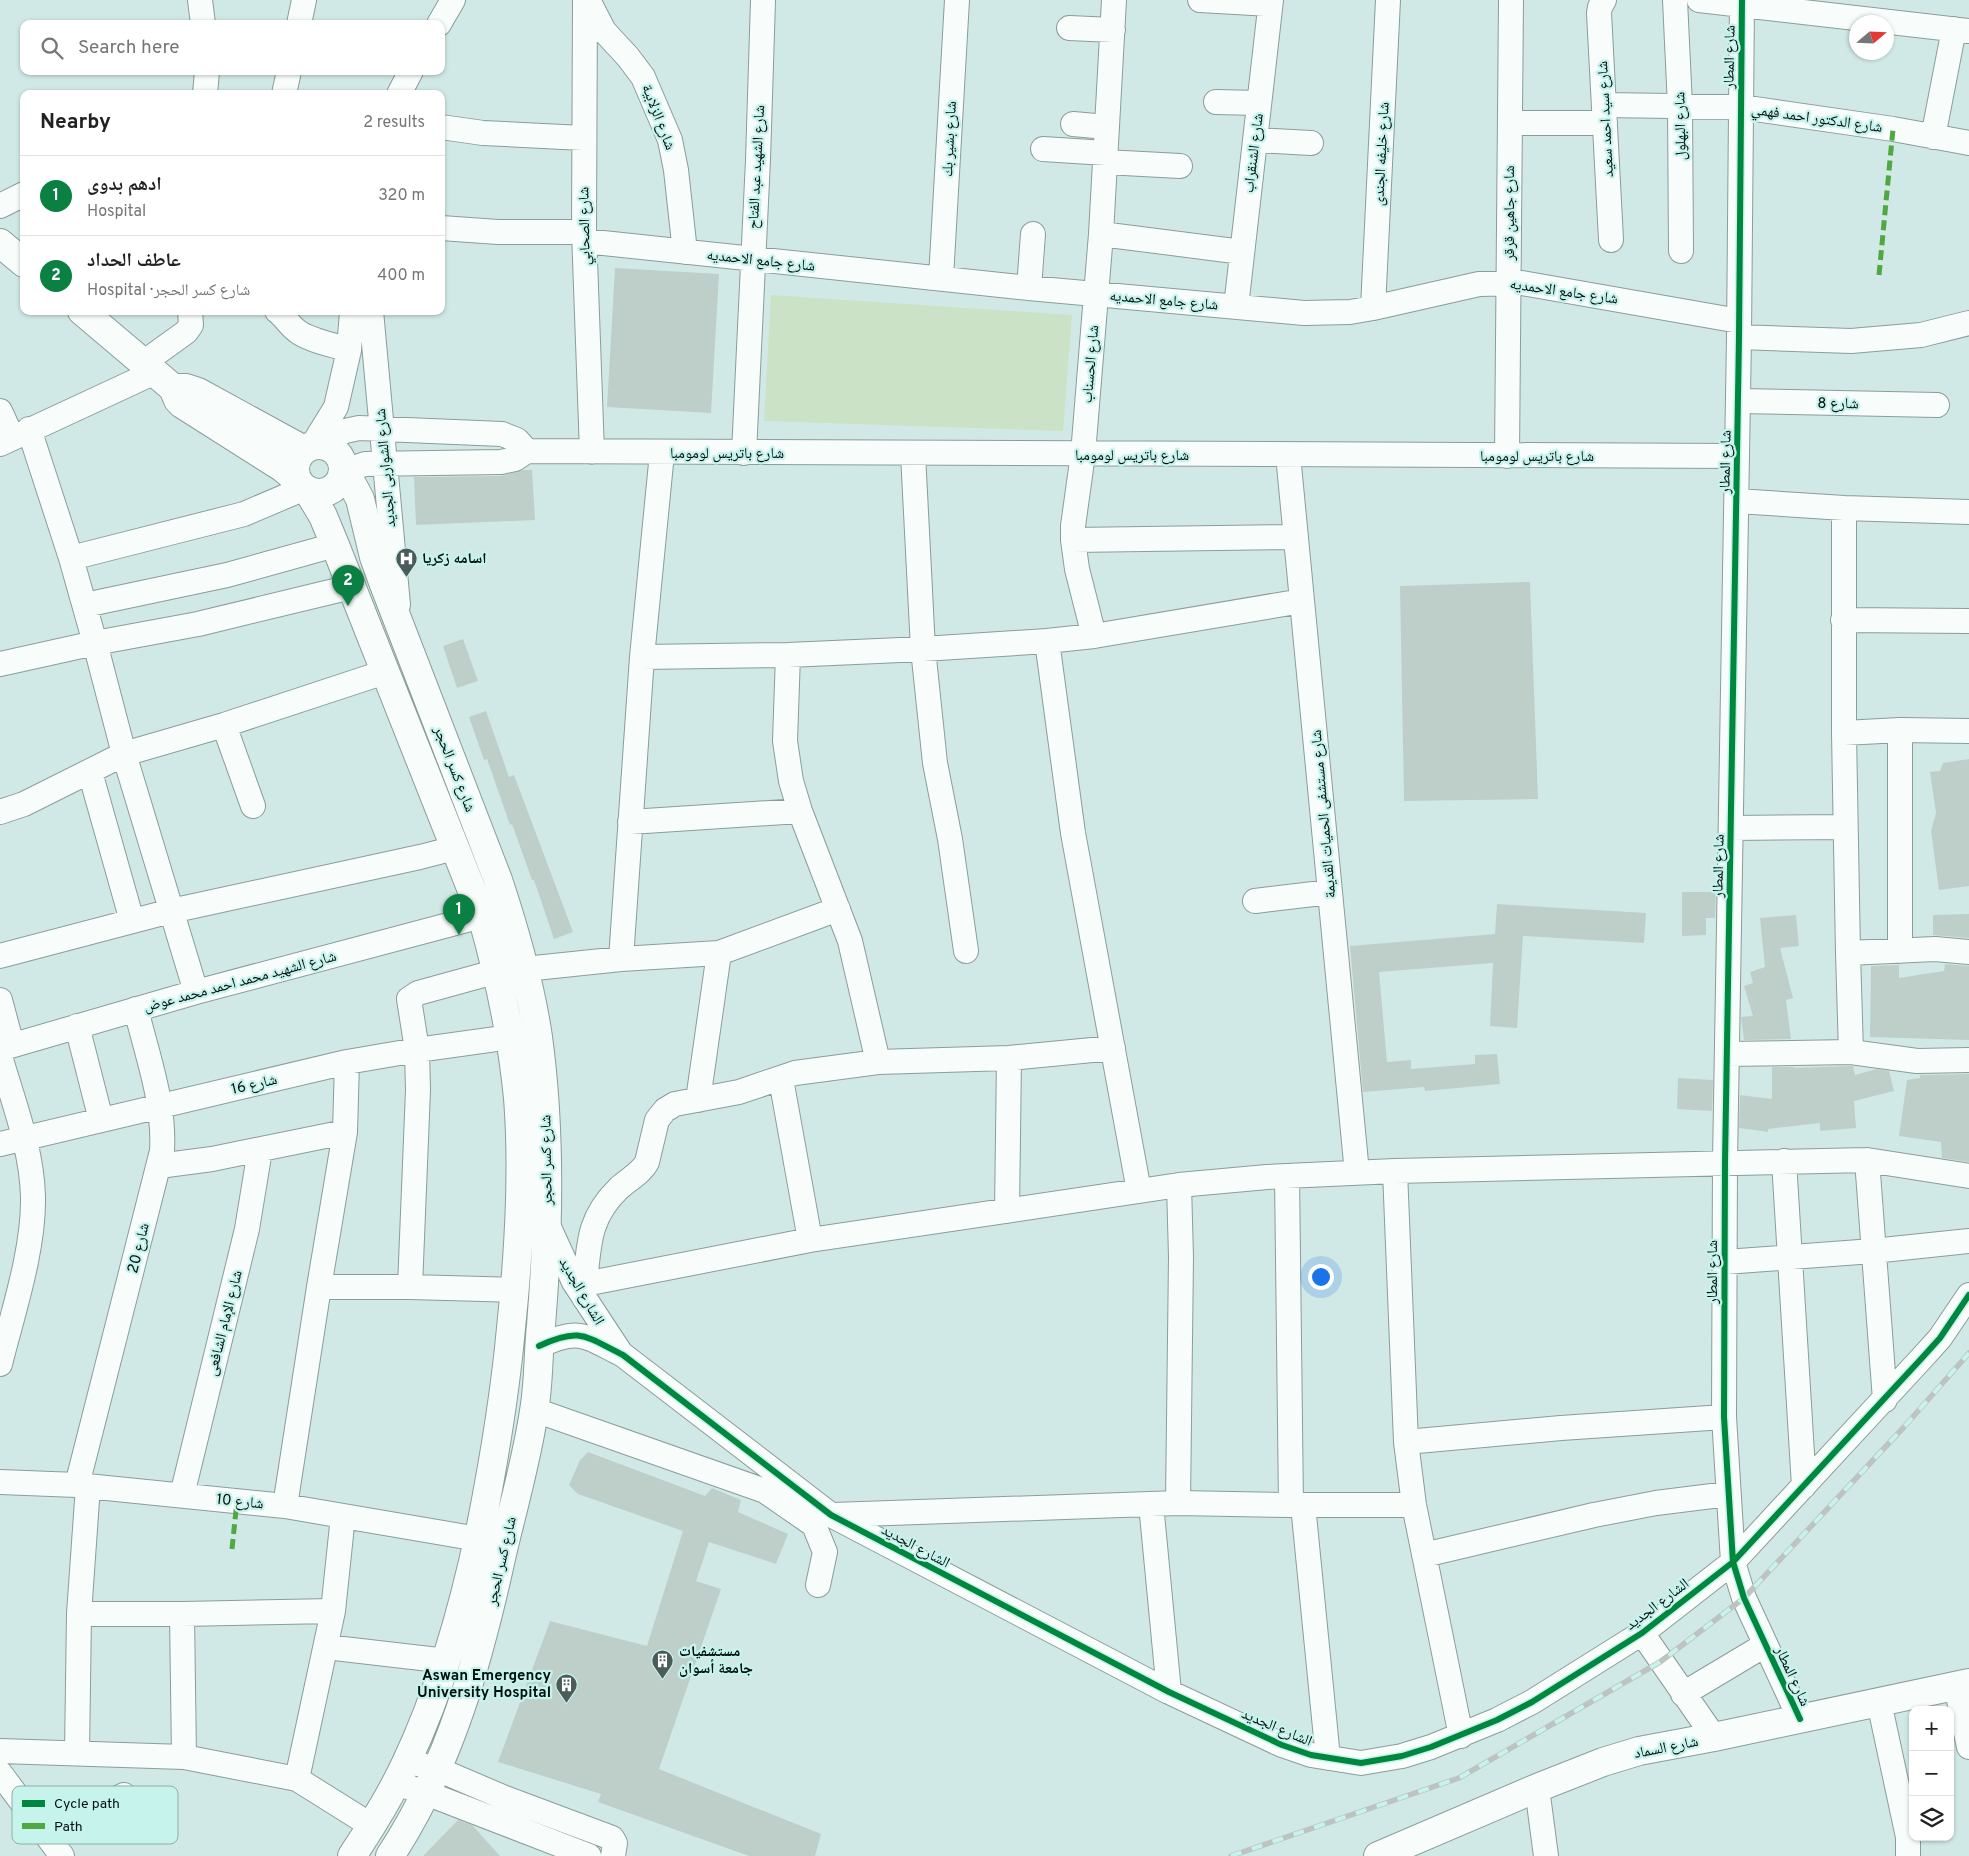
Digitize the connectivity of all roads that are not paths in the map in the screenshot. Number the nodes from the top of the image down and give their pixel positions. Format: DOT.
graph roads {
  1 [pos="200,0"];
  2 [pos="304,0"];
  3 [pos="453,0"];
  4 [pos="587,0"];
  5 [pos="762,0"];
  6 [pos="957,0"];
  7 [pos="1114,0"];
  8 [pos="1200,0"];
  9 [pos="1388,0"];
  10 [pos="1511,0"];
  11 [pos="1604,0"];
  12 [pos="1675,0"];
  13 [pos="1699,0"];
  14 [pos="1271,2"];
  15 [pos="1742,2"];
  16 [pos="202,20"];
  17 [pos="300,20"];
  18 [pos="441,20"];
  19 [pos="1069,28"];
  20 [pos="1113,30"];
  21 [pos="1962,30"];
  22 [pos="207,75"];
  23 [pos="288,75"];
  24 [pos="409,75"];
  25 [pos="205,90"];
  26 [pos="285,90"];
  27 [pos="401,90"];
  28 [pos="1216,102"];
  29 [pos="1259,103"];
  30 [pos="1680,106"];
  31 [pos="1741,108"];
  32 [pos="1605,114"];
  33 [pos="1073,124"];
  34 [pos="1510,124"];
  35 [pos="1107,127"];
  36 [pos="445,128"];
  37 [pos="1933,137"];
  38 [pos="583,138"];
  39 [pos="1255,140"];
  40 [pos="1969,143"];
  41 [pos="1311,144"];
  42 [pos="1043,149"];
  43 [pos="1105,157"];
  44 [pos="1180,166"];
  45 [pos="20,196"];
  46 [pos="0,206"];
  47 [pos="445,228"];
  48 [pos="1034,234"];
  49 [pos="1101,234"];
  50 [pos="584,237"];
  51 [pos="1612,240"];
  52 [pos="0,243"];
  53 [pos="1681,251"];
  54 [pos="685,252"];
  55 [pos="1242,252"];
  56 [pos="752,259"];
  57 [pos="20,260"];
  58 [pos="941,278"];
  59 [pos="1509,282"];
  60 [pos="1029,288"];
  61 [pos="1096,294"];
  62 [pos="1236,307"];
  63 [pos="1373,308"];
  64 [pos="87,315"];
  65 [pos="190,315"];
  66 [pos="282,315"];
  67 [pos="352,315"];
  68 [pos="371,315"];
  69 [pos="1969,323"];
  70 [pos="1739,329"];
  71 [pos="349,350"];
  72 [pos="157,374"];
  73 [pos="1738,401"];
  74 [pos="1937,405"];
  75 [pos="0,411"];
  76 [pos="382,428"];
  77 [pos="14,437"];
  78 [pos="314,447"];
  79 [pos="528,451"];
  80 [pos="592,452"];
  81 [pos="662,453"];
  82 [pos="744,453"];
  83 [pos="913,454"];
  84 [pos="1083,454"];
  85 [pos="1288,455"];
  86 [pos="1507,456"];
  87 [pos="1737,456"];
  88 [pos="385,464"];
  89 [pos="342,473"];
  90 [pos="303,486"];
  91 [pos="1737,501"];
  92 [pos="1844,508"];
  93 [pos="1969,512"];
  94 [pos="1296,537"];
  95 [pos="1073,540"];
  96 [pos="335,545"];
  97 [pos="71,558"];
  98 [pos="351,587"];
  99 [pos="1302,601"];
  100 [pos="85,605"];
  101 [pos="1842,620"];
  102 [pos="1969,621"];
  103 [pos="399,624"];
  104 [pos="1094,636"];
  105 [pos="1047,642"];
  106 [pos="95,644"];
  107 [pos="923,649"];
  108 [pos="788,654"];
  109 [pos="642,657"];
  110 [pos="0,664"];
  111 [pos="385,672"];
  112 [pos="224,725"];
  113 [pos="1900,730"];
  114 [pos="1969,731"];
  115 [pos="1844,733"];
  116 [pos="124,754"];
  117 [pos="90,772"];
  118 [pos="253,806"];
  119 [pos="800,811"];
  120 [pos="0,812"];
  121 [pos="630,822"];
  122 [pos="1845,827"];
  123 [pos="1731,828"];
  124 [pos="456,848"];
  125 [pos="1330,892"];
  126 [pos="1255,901"];
  127 [pos="838,909"];
  128 [pos="172,911"];
  129 [pos="482,916"];
  130 [pos="132,921"];
  131 [pos="966,951"];
  132 [pos="1900,951"];
  133 [pos="1969,952"];
  134 [pos="719,953"];
  135 [pos="1848,953"];
  136 [pos="0,956"];
  137 [pos="621,959"];
  138 [pos="525,969"];
  139 [pos="498,971"];
  140 [pos="196,992"];
  141 [pos="0,1000"];
  142 [pos="136,1009"];
  143 [pos="76,1026"];
  144 [pos="511,1037"];
  145 [pos="1113,1048"];
  146 [pos="4,1050"];
  147 [pos="416,1050"];
  148 [pos="1851,1052"];
  149 [pos="1727,1054"];
  150 [pos="1009,1058"];
  151 [pos="1969,1060"];
  152 [pos="347,1062"];
  153 [pos="878,1062"];
  154 [pos="781,1079"];
  155 [pos="698,1100"];
  156 [pos="160,1106"];
  157 [pos="101,1120"];
  158 [pos="346,1132"];
  159 [pos="24,1138"];
  160 [pos="0,1144"];
  161 [pos="260,1150"];
  162 [pos="1867,1160"];
  163 [pos="1784,1161"];
  164 [pos="1725,1162"];
  165 [pos="159,1166"];
  166 [pos="1394,1171"];
  167 [pos="1357,1173"];
  168 [pos="1287,1176"];
  169 [pos="1969,1176"];
  170 [pos="1179,1185"];
  171 [pos="1139,1191"];
  172 [pos="1007,1211"];
  173 [pos="547,1223"];
  174 [pos="810,1240"];
  175 [pos="1969,1241"];
  176 [pos="1873,1251"];
  177 [pos="1791,1256"];
  178 [pos="1725,1262"];
  179 [pos="10,1281"];
  180 [pos="319,1287"];
  181 [pos="410,1287"];
  182 [pos="515,1290"];
  183 [pos="584,1291"];
  184 [pos="1969,1295"];
  185 [pos="539,1346"];
  186 [pos="623,1355"];
  187 [pos="0,1364"];
  188 [pos="1885,1400"];
  189 [pos="534,1410"];
  190 [pos="1724,1416"];
  191 [pos="1406,1442"];
  192 [pos="0,1482"];
  193 [pos="83,1486"];
  194 [pos="1804,1486"];
  195 [pos="1728,1494"];
  196 [pos="182,1495"];
  197 [pos="1178,1503"];
  198 [pos="1151,1504"];
  199 [pos="1297,1505"];
  200 [pos="1414,1505"];
  201 [pos="285,1506"];
  202 [pos="831,1515"];
  203 [pos="342,1516"];
  204 [pos="478,1539"];
  205 [pos="1424,1555"];
  206 [pos="1733,1562"];
  207 [pos="818,1585"];
  208 [pos="333,1611"];
  209 [pos="79,1614"];
  210 [pos="182,1614"];
  211 [pos="1642,1634"];
  212 [pos="1765,1645"];
  213 [pos="326,1647"];
  214 [pos="447,1661"];
  215 [pos="1963,1684"];
  216 [pos="1169,1692"];
  217 [pos="1684,1694"];
  218 [pos="1879,1702"];
  219 [pos="1800,1719"];
  220 [pos="1461,1736"];
  221 [pos="1714,1737"];
  222 [pos="1969,1747"];
  223 [pos="0,1751"];
  224 [pos="78,1753"];
  225 [pos="184,1757"];
  226 [pos="1328,1758"];
  227 [pos="0,1772"];
  228 [pos="402,1772"];
  229 [pos="297,1779"];
  230 [pos="432,1781"];
  231 [pos="12,1788"];
  232 [pos="1537,1788"];
  233 [pos="372,1826"];
  234 [pos="53,1844"];
  235 [pos="62,1856"];
  236 [pos="352,1856"];
  237 [pos="390,1856"];
  238 [pos="590,1856"];
  239 [pos="613,1856"];
  240 [pos="1378,1856"];
  241 [pos="1546,1856"];
  242 [pos="1908,1856"];
  1 -- 16 [label="street"];
  2 -- 17 [label="street"];
  3 -- 18 [label="street"];
  4 -- 38 [label="street, شارع الصحابي"];
  4 -- 54 [label="street, شارع الزلابية"];
  5 -- 56 [label="street, شارع الشهيد عبد الفتاح"];
  6 -- 58 [label="street, شارع بشير بك"];
  7 -- 20 [label="street, شارع الحسناب"];
  8 -- 14 [label="street"];
  9 -- 63 [label="street, شارع خليفه الجندى"];
  10 -- 34 [label="street, شارع جاهين قرقر"];
  11 -- 32 [label="street, شارع سيد احمد سعيد"];
  12 -- 30 [label="street, شارع البهلول"];
  13 -- 15 [label="street"];
  14 -- 29 [label="street, شارع الشنقراب"];
  15 -- 21 [label="street"];
  15 -- 31 [label="street, شارع المطار"];
  19 -- 20 [label="street"];
  20 -- 35 [label="street, شارع الحسناب"];
  21 -- 37 [label="street"];
  22 -- 25 [label="street"];
  23 -- 26 [label="street"];
  24 -- 27 [label="street"];
  28 -- 29 [label="street"];
  29 -- 39 [label="street, شارع الشنقراب"];
  30 -- 31 [label="street, شارع الدكتور احمد فهمي"];
  30 -- 32 [label="street, شارع الدكتور احمد فهمي"];
  30 -- 53 [label="street, شارع البهلول"];
  31 -- 37 [label="street, شارع الدكتور احمد فهمي"];
  31 -- 70 [label="street, شارع المطار"];
  32 -- 34 [label="street, شارع الدكتور احمد فهمي"];
  32 -- 51 [label="street, شارع سيد احمد سعيد"];
  33 -- 35 [label="street"];
  34 -- 59 [label="street, شارع جاهين قرقر"];
  35 -- 43 [label="street, شارع الحسناب"];
  36 -- 38 [label="street"];
  37 -- 40 [label="street, شارع الدكتور احمد فهمي"];
  38 -- 50 [label="street, شارع الصحابي"];
  39 -- 41 [label="street"];
  39 -- 55 [label="street, شارع الشنقراب"];
  42 -- 43 [label="street"];
  43 -- 44 [label="street"];
  43 -- 49 [label="street, شارع الحسناب"];
  45 -- 46 [label="street"];
  47 -- 50 [label="street, شارع جامع الاحمديه"];
  48 -- 60 [label="street"];
  49 -- 55 [label="street"];
  49 -- 61 [label="street, شارع الحسناب"];
  50 -- 54 [label="street, شارع جامع الاحمديه"];
  50 -- 80 [label="street, شارع الصحابي"];
  52 -- 57 [label="main road"];
  54 -- 56 [label="street, شارع جامع الاحمديه"];
  55 -- 62 [label="street, شارع الشنقراب"];
  56 -- 58 [label="street, شارع جامع الاحمديه"];
  56 -- 82 [label="street, شارع الشهيد عبد الفتاح"];
  58 -- 60 [label="street, شارع جامع الاحمديه"];
  59 -- 63 [label="street, شارع جامع الاحمديه"];
  59 -- 70 [label="street, شارع جامع الاحمديه"];
  59 -- 86 [label="street, شارع جاهين قرقر"];
  60 -- 61 [label="street, شارع جامع الاحمديه"];
  61 -- 62 [label="street, شارع جامع الاحمديه"];
  61 -- 84 [label="street, شارع الحسناب"];
  62 -- 63 [label="street, شارع جامع الاحمديه"];
  64 -- 72 [label="main road"];
  65 -- 72 [label="street"];
  66 -- 71 [label="street"];
  67 -- 71 [label="street"];
  68 -- 76 [label="street, شارع الشواربى الجديد"];
  69 -- 70 [label="street, شارع جامع الاحمديه"];
  70 -- 73 [label="street, شارع المطار"];
  71 -- 78 [label="street"];
  72 -- 77 [label="street"];
  72 -- 78 [label="main road"];
  72 -- 90 [label="main road"];
  73 -- 74 [label="street, شارع 8"];
  73 -- 87 [label="street, شارع المطار"];
  75 -- 77 [label="street"];
  76 -- 78 [label="street"];
  76 -- 79 [label="street"];
  76 -- 88 [label="street, شارع الشواربى الجديد"];
  77 -- 97 [label="street"];
  78 -- 89 [label="main road"];
  78 -- 90 [label="main road"];
  79 -- 80 [label="street, شارع باتريس لومومبا"];
  79 -- 88 [label="street, شارع باتريس لومومبا"];
  80 -- 81 [label="street, شارع باتريس لومومبا"];
  81 -- 82 [label="street, شارع باتريس لومومبا"];
  81 -- 109 [label="street"];
  82 -- 83 [label="street, شارع باتريس لومومبا"];
  83 -- 84 [label="street, شارع باتريس لومومبا"];
  83 -- 107 [label="street"];
  84 -- 85 [label="street, شارع باتريس لومومبا"];
  84 -- 95 [label="street, شارع الحسناب"];
  85 -- 86 [label="street, شارع باتريس لومومبا"];
  85 -- 94 [label="street, شارع مستشفى الحميات القديمة"];
  86 -- 87 [label="street, شارع باتريس لومومبا"];
  87 -- 91 [label="street, شارع المطار"];
  88 -- 89 [label="street, شارع باتريس لومومبا"];
  88 -- 103 [label="street, شارع الشواربى الجديد"];
  89 -- 90 [label="main road"];
  89 -- 103 [label="main road, شارع كسر الحجر"];
  90 -- 96 [label="main road, شارع كسر الحجر"];
  90 -- 97 [label="street"];
  91 -- 92 [label="street"];
  91 -- 123 [label="street, شارع المطار"];
  92 -- 93 [label="street"];
  92 -- 101 [label="street"];
  94 -- 95 [label="street"];
  94 -- 99 [label="street, شارع مستشفى الحميات القديمة"];
  95 -- 104 [label="street, شارع الحسناب"];
  96 -- 98 [label="main road, شارع كسر الحجر"];
  96 -- 100 [label="street"];
  97 -- 100 [label="street"];
  98 -- 106 [label="street"];
  98 -- 111 [label="main road, شارع كسر الحجر"];
  99 -- 104 [label="street"];
  99 -- 125 [label="street, شارع مستشفى الحميات القديمة"];
  100 -- 106 [label="street"];
  101 -- 102 [label="street"];
  101 -- 115 [label="street"];
  103 -- 138 [label="main road, شارع كسر الحجر"];
  104 -- 105 [label="street"];
  105 -- 107 [label="street"];
  105 -- 145 [label="street"];
  106 -- 110 [label="street"];
  106 -- 116 [label="street"];
  107 -- 108 [label="street"];
  107 -- 131 [label="street"];
  108 -- 109 [label="street"];
  108 -- 119 [label="street"];
  109 -- 121 [label="street"];
  111 -- 112 [label="street"];
  111 -- 124 [label="main road, شارع كسر الحجر"];
  112 -- 116 [label="street"];
  112 -- 118 [label="street"];
  113 -- 114 [label="street"];
  113 -- 115 [label="street"];
  113 -- 132 [label="street"];
  115 -- 122 [label="street"];
  116 -- 117 [label="street"];
  116 -- 128 [label="street"];
  117 -- 120 [label="street"];
  117 -- 130 [label="street"];
  119 -- 121 [label="street"];
  119 -- 127 [label="street"];
  121 -- 137 [label="street"];
  122 -- 123 [label="street"];
  122 -- 135 [label="street"];
  123 -- 149 [label="street, شارع المطار"];
  124 -- 128 [label="street"];
  124 -- 129 [label="main road, شارع كسر الحجر"];
  125 -- 126 [label="street"];
  125 -- 167 [label="street, شارع مستشفى الحميات القديمة"];
  127 -- 134 [label="street"];
  127 -- 153 [label="street"];
  128 -- 130 [label="street"];
  128 -- 140 [label="street"];
  129 -- 139 [label="main road, شارع كسر الحجر"];
  129 -- 140 [label="street, شارع الشهيد محمد احمد محمد عوض"];
  130 -- 136 [label="street"];
  132 -- 133 [label="street"];
  132 -- 135 [label="street"];
  134 -- 137 [label="street"];
  134 -- 155 [label="street"];
  135 -- 148 [label="street"];
  137 -- 138 [label="street"];
  138 -- 173 [label="main road, شارع كسر الحجر"];
  139 -- 144 [label="main road, شارع كسر الحجر"];
  139 -- 147 [label="street"];
  140 -- 142 [label="street, شارع الشهيد محمد احمد محمد عوض"];
  141 -- 146 [label="street"];
  142 -- 143 [label="street, شارع الشهيد محمد احمد محمد عوض"];
  142 -- 156 [label="street, شارع 20"];
  143 -- 146 [label="street, شارع الشهيد محمد احمد محمد عوض"];
  143 -- 157 [label="street"];
  144 -- 147 [label="street, شارع 16"];
  144 -- 182 [label="main road, شارع كسر الحجر"];
  145 -- 150 [label="street"];
  145 -- 171 [label="street"];
  146 -- 159 [label="street"];
  147 -- 152 [label="street, شارع 16"];
  147 -- 181 [label="street"];
  148 -- 149 [label="street"];
  148 -- 151 [label="street"];
  149 -- 164 [label="street, شارع المطار"];
  150 -- 153 [label="street"];
  150 -- 172 [label="street"];
  152 -- 156 [label="street, شارع 16"];
  152 -- 158 [label="street"];
  153 -- 154 [label="street"];
  154 -- 155 [label="street"];
  154 -- 174 [label="street"];
  155 -- 183 [label="street"];
  156 -- 157 [label="street, شارع 16"];
  156 -- 165 [label="street, شارع 20"];
  157 -- 159 [label="street, شارع 16"];
  158 -- 161 [label="street"];
  158 -- 180 [label="street"];
  159 -- 160 [label="street, شارع 16"];
  159 -- 179 [label="street"];
  161 -- 165 [label="street"];
  161 -- 196 [label="street, شارع الإمام الشافعى"];
  162 -- 163 [label="street"];
  162 -- 169 [label="street"];
  162 -- 176 [label="street"];
  163 -- 164 [label="street"];
  163 -- 177 [label="street"];
  164 -- 166 [label="street"];
  164 -- 178 [label="street, شارع المطار"];
  165 -- 193 [label="street, شارع 20"];
  166 -- 167 [label="street"];
  166 -- 191 [label="street"];
  167 -- 168 [label="street"];
  168 -- 170 [label="street"];
  168 -- 199 [label="street"];
  170 -- 171 [label="street"];
  170 -- 197 [label="street"];
  171 -- 172 [label="street"];
  172 -- 174 [label="street"];
  173 -- 183 [label="street, الشارع الجديد"];
  173 -- 185 [label="main road, شارع كسر الحجر"];
  174 -- 183 [label="street"];
  175 -- 176 [label="street"];
  176 -- 177 [label="street"];
  176 -- 188 [label="street"];
  177 -- 178 [label="street"];
  177 -- 194 [label="street"];
  178 -- 190 [label="street, شارع المطار"];
  179 -- 187 [label="street"];
  180 -- 181 [label="street"];
  180 -- 201 [label="street"];
  181 -- 182 [label="street"];
  182 -- 204 [label="main road, شارع كسر الحجر"];
  183 -- 186 [label="street, الشارع الجديد"];
  184 -- 188 [label="street, الشارع الجديد"];
  185 -- 186 [label="street, الشارع الجديد"];
  185 -- 189 [label="main road, شارع كسر الحجر"];
  186 -- 202 [label="street, الشارع الجديد"];
  188 -- 194 [label="street, الشارع الجديد"];
  189 -- 207 [label="street"];
  189 -- 230 [label="main road, شارع كسر الحجر"];
  190 -- 191 [label="street"];
  190 -- 195 [label="street, شارع المطار"];
  191 -- 200 [label="street"];
  192 -- 193 [label="street, شارع 10"];
  193 -- 196 [label="street, شارع 10"];
  193 -- 209 [label="street, شارع 20"];
  194 -- 206 [label="street, الشارع الجديد"];
  195 -- 205 [label="street"];
  195 -- 206 [label="street, شارع المطار"];
  196 -- 201 [label="street, شارع 10"];
  197 -- 198 [label="street"];
  197 -- 199 [label="street"];
  198 -- 202 [label="street"];
  198 -- 216 [label="street"];
  199 -- 200 [label="street"];
  199 -- 226 [label="street"];
  200 -- 205 [label="street"];
  201 -- 203 [label="street, شارع 10"];
  202 -- 216 [label="street, الشارع الجديد"];
  203 -- 204 [label="street, شارع 10"];
  203 -- 208 [label="street"];
  204 -- 214 [label="main road, شارع كسر الحجر"];
  205 -- 220 [label="street"];
  206 -- 211 [label="street, الشارع الجديد"];
  206 -- 212 [label="street, شارع المطار"];
  208 -- 210 [label="street"];
  208 -- 213 [label="street"];
  209 -- 210 [label="street"];
  209 -- 224 [label="street, شارع 20"];
  210 -- 225 [label="street"];
  211 -- 217 [label="street"];
  211 -- 220 [label="street, الشارع الجديد"];
  212 -- 217 [label="street"];
  212 -- 219 [label="street, شارع المطار"];
  213 -- 214 [label="street"];
  213 -- 229 [label="street"];
  214 -- 228 [label="main road, شارع كسر الحجر"];
  215 -- 218 [label="main road, شارع السماد"];
  215 -- 222 [label="street"];
  216 -- 226 [label="street, الشارع الجديد"];
  217 -- 221 [label="street"];
  218 -- 219 [label="main road, شارع السماد"];
  218 -- 242 [label="street"];
  219 -- 221 [label="main road, شارع السماد"];
  220 -- 226 [label="street, الشارع الجديد"];
  221 -- 232 [label="main road, شارع السماد"];
  223 -- 224 [label="street"];
  224 -- 225 [label="street"];
  225 -- 229 [label="street"];
  227 -- 231 [label="street"];
  228 -- 230 [label="street"];
  228 -- 233 [label="main road, شارع كسر الحجر"];
  229 -- 233 [label="street"];
  230 -- 237 [label="main road, شارع كسر الحجر"];
  230 -- 238 [label="street"];
  230 -- 239 [label="street"];
  232 -- 240 [label="main road, شارع السماد"];
  232 -- 241 [label="street"];
  233 -- 236 [label="main road, شارع كسر الحجر"];
  234 -- 235 [label="street"];
}
